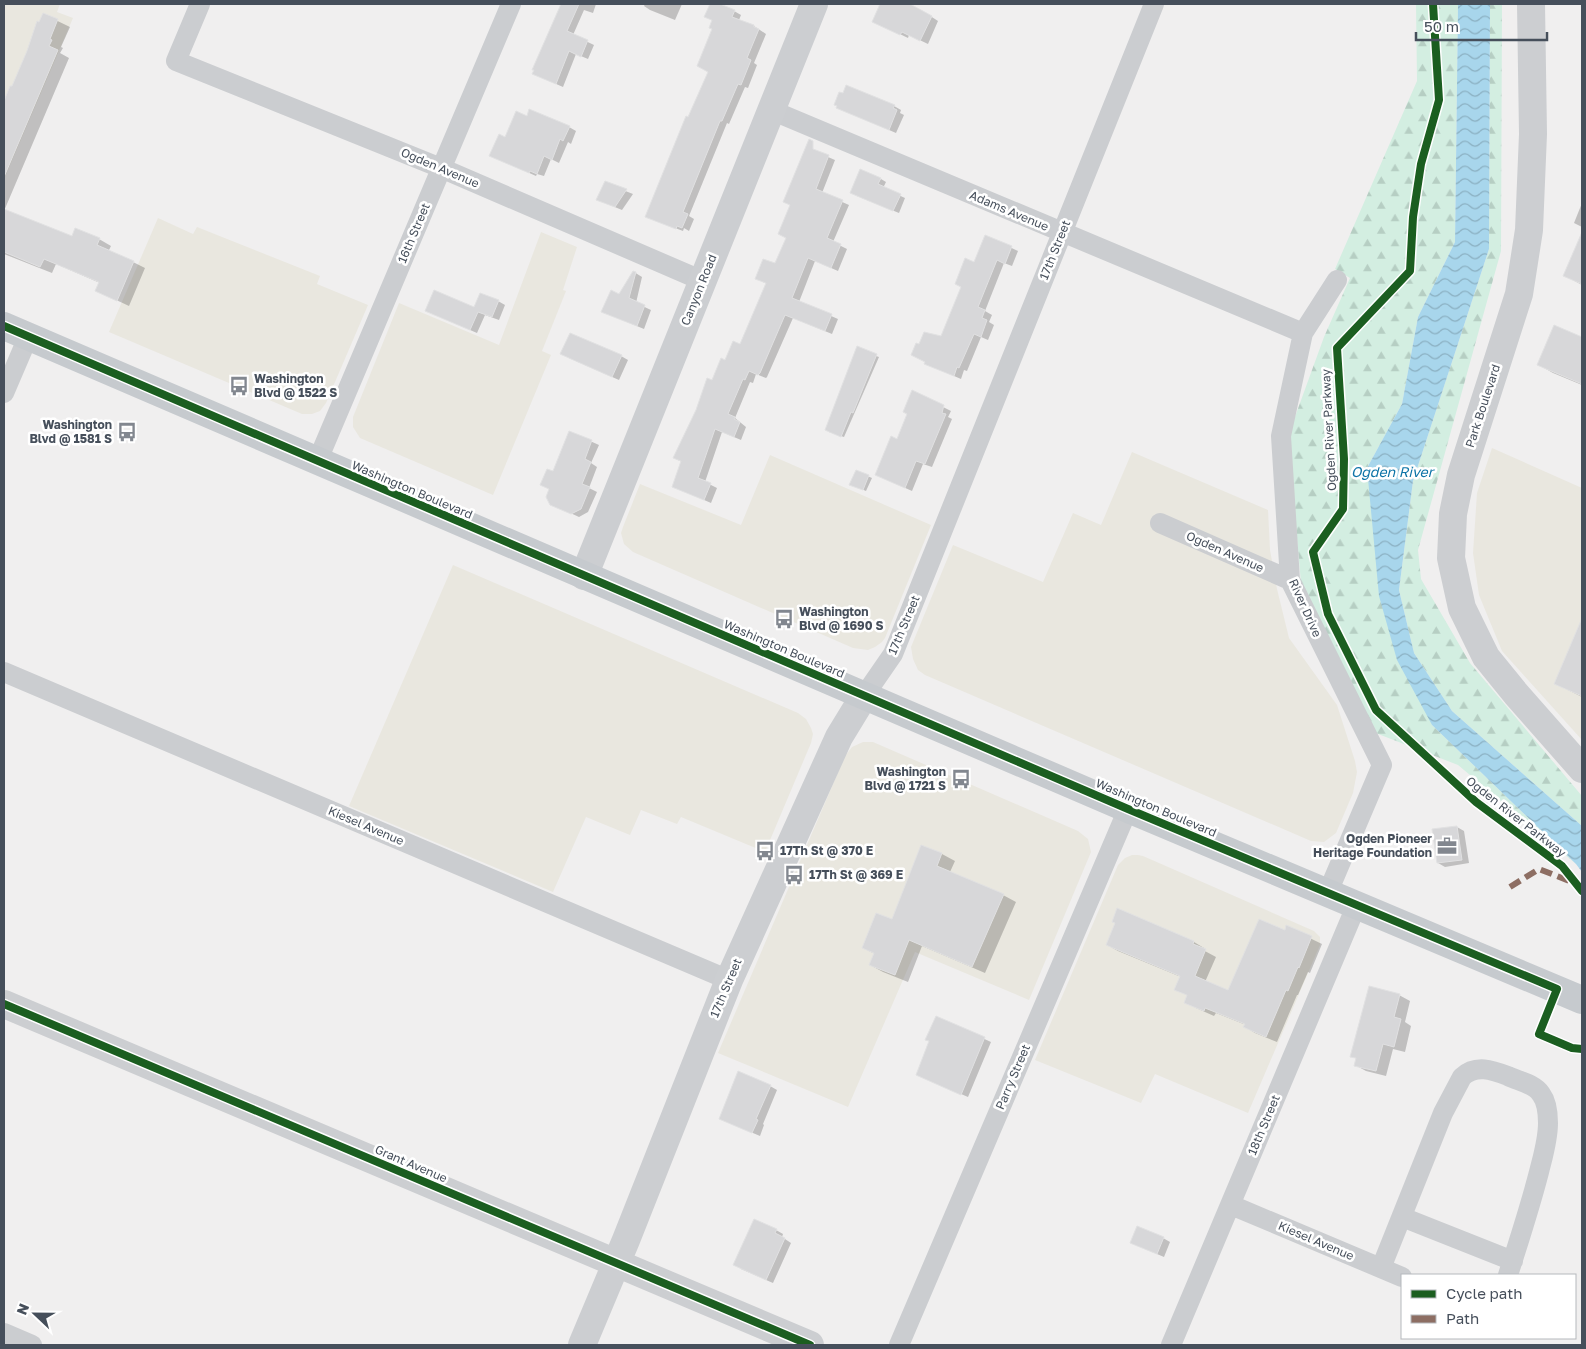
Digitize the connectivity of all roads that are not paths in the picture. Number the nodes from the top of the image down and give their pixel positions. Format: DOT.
graph roads {
  1 [pos="200,4"];
  2 [pos="511,4"];
  3 [pos="814,4"];
  4 [pos="1154,4"];
  5 [pos="1531,4"];
  6 [pos="771,110"];
  7 [pos="441,168"];
  8 [pos="1062,233"];
  9 [pos="1337,280"];
  10 [pos="703,281"];
  11 [pos="16,332"];
  12 [pos="1303,333"];
  13 [pos="4,393"];
  14 [pos="317,462"];
  15 [pos="1160,523"];
  16 [pos="584,576"];
  17 [pos="1290,580"];
  18 [pos="4,672"];
  19 [pos="864,696"];
  20 [pos="1582,767"];
  21 [pos="1128,808"];
  22 [pos="1328,892"];
  23 [pos="1357,904"];
  24 [pos="729,980"];
  25 [pos="1582,1000"];
  26 [pos="4,1004"];
  27 [pos="1231,1205"];
  28 [pos="1402,1216"];
  29 [pos="616,1262"];
  30 [pos="1381,1268"];
  31 [pos="1510,1268"];
  32 [pos="1401,1277"];
  33 [pos="4,1333"];
  34 [pos="32,1345"];
  35 [pos="582,1345"];
  36 [pos="810,1345"];
  37 [pos="899,1345"];
  38 [pos="1171,1345"];
  1 -- 7 [label="street, Ogden Avenue"];
  2 -- 7 [label="street, 16th Street"];
  3 -- 6 [label="street, Canyon Road"];
  4 -- 8 [label="street, 17th Street"];
  5 -- 20 [label="street, Park Boulevard"];
  6 -- 8 [label="street, Adams Avenue"];
  6 -- 10 [label="street, Canyon Road"];
  7 -- 10 [label="street, Ogden Avenue"];
  7 -- 14 [label="street, 16th Street"];
  8 -- 12 [label="street, Adams Avenue"];
  8 -- 19 [label="street, 17th Street"];
  9 -- 12 [label="street, River Drive"];
  10 -- 16 [label="street, Canyon Road"];
  11 -- 13 [label="street"];
  11 -- 14 [label="main road, Washington Boulevard"];
  12 -- 17 [label="street, River Drive"];
  14 -- 16 [label="main road, Washington Boulevard"];
  15 -- 17 [label="street, Ogden Avenue"];
  16 -- 19 [label="main road, Washington Boulevard"];
  17 -- 22 [label="street, River Drive"];
  18 -- 24 [label="street, Kiesel Avenue"];
  19 -- 21 [label="main road, Washington Boulevard"];
  19 -- 24 [label="street, 17th Street"];
  21 -- 22 [label="main road, Washington Boulevard"];
  21 -- 37 [label="street, Parry Street"];
  22 -- 23 [label="main road, Washington Boulevard"];
  23 -- 25 [label="main road, Washington Boulevard"];
  23 -- 27 [label="street, 18th Street"];
  24 -- 29 [label="street, 17th Street"];
  26 -- 29 [label="street, Grant Avenue"];
  27 -- 30 [label="street, Kiesel Avenue"];
  27 -- 38 [label="street, 18th Street"];
  28 -- 30 [label="street"];
  28 -- 31 [label="street"];
  28 -- 31 [label="street"];
  29 -- 35 [label="street, 17th Street"];
  29 -- 36 [label="street, Grant Avenue"];
  30 -- 32 [label="street, Kiesel Avenue"];
  33 -- 34 [label="street"];
}
